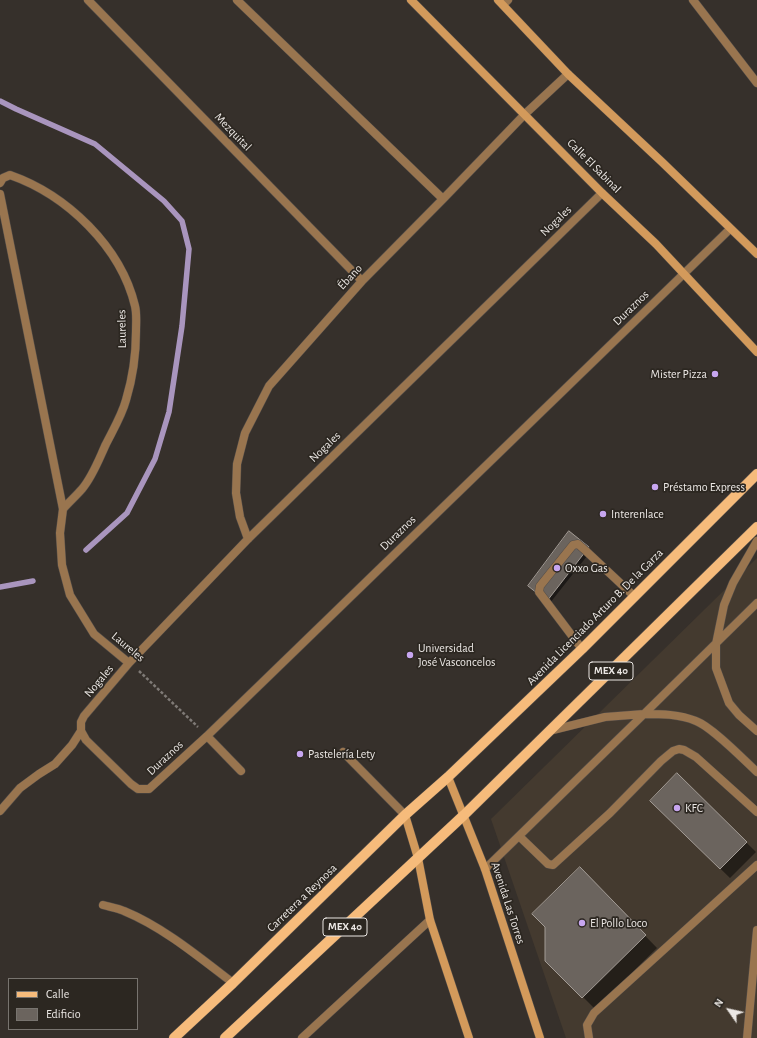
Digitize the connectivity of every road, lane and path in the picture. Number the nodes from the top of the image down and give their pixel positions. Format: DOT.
graph roads {
  1 [pos="88,0"];
  2 [pos="236,0"];
  3 [pos="412,0"];
  4 [pos="693,0"];
  5 [pos="503,2"];
  6 [pos="568,74"];
  7 [pos="757,83"];
  8 [pos="525,114"];
  9 [pos="0,183"];
  10 [pos="602,193"];
  11 [pos="0,194"];
  12 [pos="443,199"];
  13 [pos="730,229"];
  14 [pos="757,254"];
  15 [pos="684,273"];
  16 [pos="362,281"];
  17 [pos="757,352"];
  18 [pos="757,474"];
  19 [pos="63,509"];
  20 [pos="757,526"];
  21 [pos="248,539"];
  22 [pos="757,541"];
  23 [pos="635,596"];
  24 [pos="757,603"];
  25 [pos="716,644"];
  26 [pos="582,650"];
  27 [pos="129,663"];
  28 [pos="644,714"];
  29 [pos="81,731"];
  30 [pos="549,731"];
  31 [pos="757,732"];
  32 [pos="207,736"];
  33 [pos="343,752"];
  34 [pos="241,771"];
  35 [pos="757,772"];
  36 [pos="448,777"];
  37 [pos="0,810"];
  38 [pos="757,812"];
  39 [pos="464,815"];
  40 [pos="405,816"];
  41 [pos="519,836"];
  42 [pos="418,858"];
  43 [pos="757,865"];
  44 [pos="485,869"];
  45 [pos="103,906"];
  46 [pos="430,920"];
  47 [pos="757,930"];
  48 [pos="233,983"];
  49 [pos="174,1038"];
  50 [pos="225,1038"];
  51 [pos="302,1038"];
  52 [pos="469,1038"];
  53 [pos="540,1038"];
  54 [pos="589,1038"];
  55 [pos="747,1038"];
  1 -- 16 [label="street, Mezquital"];
  2 -- 12 [label="street"];
  3 -- 8 [label="main road, Calle El Sabinal"];
  4 -- 7 [label="street"];
  5 -- 6 [label="main road"];
  6 -- 8 [label="street, Ébano"];
  6 -- 13 [label="main road"];
  8 -- 10 [label="main road, Calle El Sabinal"];
  8 -- 12 [label="street, Ébano"];
  9 -- 19 [label="street, Laureles"];
  10 -- 15 [label="main road, Calle El Sabinal"];
  10 -- 21 [label="street, Nogales"];
  11 -- 19 [label="street, Laureles"];
  12 -- 16 [label="street, Ébano"];
  13 -- 14 [label="main road"];
  13 -- 15 [label="street, Duraznos"];
  15 -- 17 [label="main road, Calle El Sabinal"];
  15 -- 32 [label="street, Duraznos"];
  16 -- 21 [label="street, Ébano"];
  18 -- 23 [label="main road, Avenida Licenciado Arturo B. De la Garza / MEX 40"];
  19 -- 27 [label="street, Laureles"];
  20 -- 30 [label="main road, MEX 40"];
  21 -- 27 [label="street, Nogales"];
  22 -- 25 [label="street"];
  23 -- 26 [label="main road, Avenida Licenciado Arturo B. De la Garza / MEX 40"];
  23 -- 26 [label="street"];
  24 -- 25 [label="street"];
  25 -- 28 [label="street"];
  25 -- 31 [label="street"];
  26 -- 36 [label="main road, Avenida Licenciado Arturo B. De la Garza / MEX 40"];
  27 -- 29 [label="street, Nogales"];
  27 -- 32 [label="path, Laureles"];
  28 -- 30 [label="street"];
  28 -- 35 [label="street"];
  28 -- 41 [label="street"];
  29 -- 32 [label="street, Duraznos"];
  29 -- 37 [label="street, Nogales"];
  30 -- 39 [label="main road, MEX 40"];
  32 -- 34 [label="street"];
  33 -- 40 [label="street"];
  36 -- 39 [label="main road, Avenida Las Torres"];
  36 -- 40 [label="main road, Carretera a Reynosa / MEX 40"];
  38 -- 41 [label="street"];
  39 -- 42 [label="main road, MEX 40"];
  39 -- 44 [label="main road, Avenida Las Torres"];
  40 -- 42 [label="main road"];
  40 -- 48 [label="main road, Carretera a Reynosa / MEX 40"];
  41 -- 44 [label="street"];
  42 -- 46 [label="main road"];
  42 -- 50 [label="main road, MEX 40"];
  43 -- 54 [label="street"];
  44 -- 53 [label="main road, Avenida Las Torres"];
  45 -- 48 [label="street"];
  46 -- 51 [label="street"];
  46 -- 52 [label="main road"];
  47 -- 55 [label="street"];
  48 -- 49 [label="main road, Carretera a Reynosa / MEX 40"];
}
